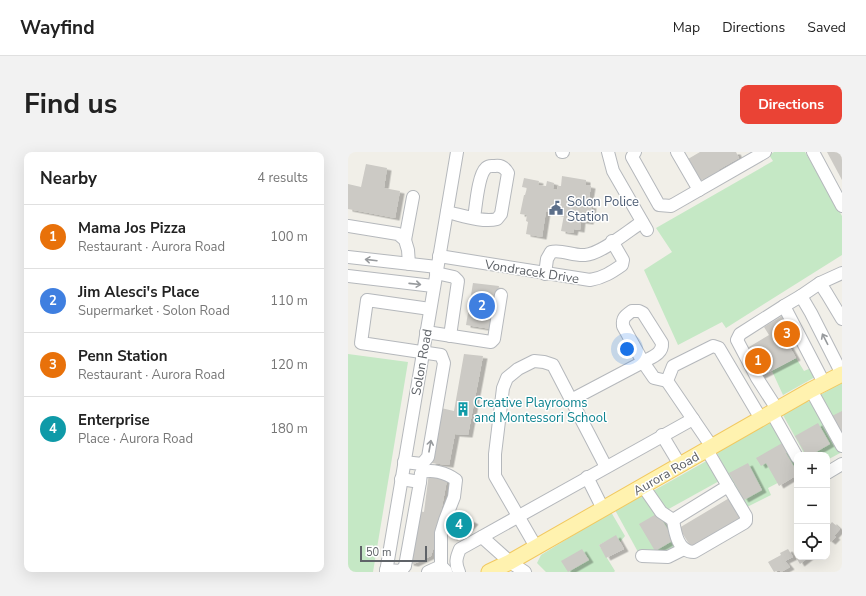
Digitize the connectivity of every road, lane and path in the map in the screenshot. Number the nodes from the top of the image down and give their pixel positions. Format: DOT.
graph roads {
  1 [pos="456,152"];
  2 [pos="608,152"];
  3 [pos="635,152"];
  4 [pos="677,152"];
  5 [pos="765,152"];
  6 [pos="813,152"];
  7 [pos="699,190"];
  8 [pos="413,197"];
  9 [pos="842,206"];
  10 [pos="446,212"];
  11 [pos="474,218"];
  12 [pos="348,226"];
  13 [pos="405,240"];
  14 [pos="612,241"];
  15 [pos="348,257"];
  16 [pos="403,263"];
  17 [pos="437,266"];
  18 [pos="545,274"];
  19 [pos="842,274"];
  20 [pos="348,276"];
  21 [pos="395,282"];
  22 [pos="820,283"];
  23 [pos="433,286"];
  24 [pos="501,295"];
  25 [pos="801,296"];
  26 [pos="784,306"];
  27 [pos="430,309"];
  28 [pos="842,319"];
  29 [pos="426,332"];
  30 [pos="450,336"];
  31 [pos="422,352"];
  32 [pos="842,374"];
  33 [pos="667,381"];
  34 [pos="818,387"];
  35 [pos="571,400"];
  36 [pos="770,414"];
  37 [pos="692,419"];
  38 [pos="662,435"];
  39 [pos="842,446"];
  40 [pos="709,448"];
  41 [pos="794,452"];
  42 [pos="404,462"];
  43 [pos="842,464"];
  44 [pos="680,465"];
  45 [pos="606,467"];
  46 [pos="830,470"];
  47 [pos="587,478"];
  48 [pos="401,479"];
  49 [pos="420,482"];
  50 [pos="643,486"];
  51 [pos="728,486"];
  52 [pos="603,509"];
  53 [pos="518,517"];
  54 [pos="673,520"];
  55 [pos="482,537"];
  56 [pos="536,547"];
  57 [pos="684,549"];
  58 [pos="642,556"];
  59 [pos="510,562"];
  60 [pos="444,569"];
  61 [pos="386,571"];
  62 [pos="404,571"];
  63 [pos="428,572"];
  64 [pos="459,572"];
  65 [pos="489,572"];
  66 [pos="525,572"];
  1 -- 10 [label="street, Solon Road"];
  2 -- 14 [label="street"];
  3 -- 7 [label="street"];
  4 -- 7 [label="street"];
  5 -- 7 [label="street"];
  6 -- 9 [label="street"];
  8 -- 13 [label="street"];
  10 -- 11 [label="street"];
  10 -- 17 [label="street, Solon Road"];
  12 -- 13 [label="street"];
  13 -- 16 [label="street"];
  14 -- 18 [label="street"];
  14 -- 18 [label="street, Vondracek Drive"];
  16 -- 15 [label="street, one-way"];
  16 -- 17 [label="street"];
  16 -- 21 [label="street"];
  17 -- 18 [label="street, Vondracek Drive"];
  17 -- 23 [label="street, Solon Road"];
  17 -- 30 [label="street"];
  19 -- 22 [label="street"];
  20 -- 21 [label="street"];
  21 -- 23 [label="street, one-way"];
  22 -- 25 [label="street"];
  22 -- 28 [label="street"];
  23 -- 27 [label="street, Solon Road"];
  24 -- 30 [label="street"];
  25 -- 26 [label="street"];
  32 -- 25 [label="street, one-way"];
  26 -- 34 [label="street"];
  26 -- 36 [label="street"];
  27 -- 29 [label="street, Solon Road"];
  27 -- 31 [label="street"];
  29 -- 30 [label="street"];
  29 -- 31 [label="street, Solon Road"];
  31 -- 42 [label="street, Solon Road"];
  42 -- 31 [label="street, one-way"];
  32 -- 34 [label="main road, Aurora Road"];
  33 -- 35 [label="street"];
  33 -- 36 [label="street"];
  33 -- 37 [label="street"];
  34 -- 36 [label="main road, Aurora Road"];
  34 -- 39 [label="street"];
  35 -- 45 [label="street"];
  35 -- 53 [label="street"];
  36 -- 40 [label="main road, Aurora Road"];
  36 -- 41 [label="street"];
  37 -- 38 [label="street"];
  37 -- 40 [label="street"];
  38 -- 44 [label="street"];
  38 -- 45 [label="street"];
  40 -- 44 [label="main road, Aurora Road"];
  40 -- 51 [label="street"];
  42 -- 48 [label="street, Solon Road"];
  43 -- 46 [label="street"];
  44 -- 50 [label="main road, Aurora Road"];
  45 -- 47 [label="street"];
  47 -- 52 [label="street"];
  47 -- 53 [label="street"];
  48 -- 49 [label="street"];
  48 -- 61 [label="street, Solon Road"];
  49 -- 60 [label="street"];
  49 -- 62 [label="street"];
  50 -- 52 [label="main road, Aurora Road"];
  50 -- 54 [label="street"];
  51 -- 54 [label="street"];
  51 -- 57 [label="street"];
  52 -- 56 [label="main road, Aurora Road"];
  53 -- 55 [label="street"];
  53 -- 56 [label="street"];
  54 -- 57 [label="street"];
  55 -- 59 [label="street"];
  55 -- 64 [label="street"];
  56 -- 59 [label="main road, Aurora Road"];
  57 -- 58 [label="street"];
  59 -- 65 [label="main road, Aurora Road"];
  59 -- 66 [label="street"];
  60 -- 63 [label="street"];
  61 -- 62 [label="street"];
}
